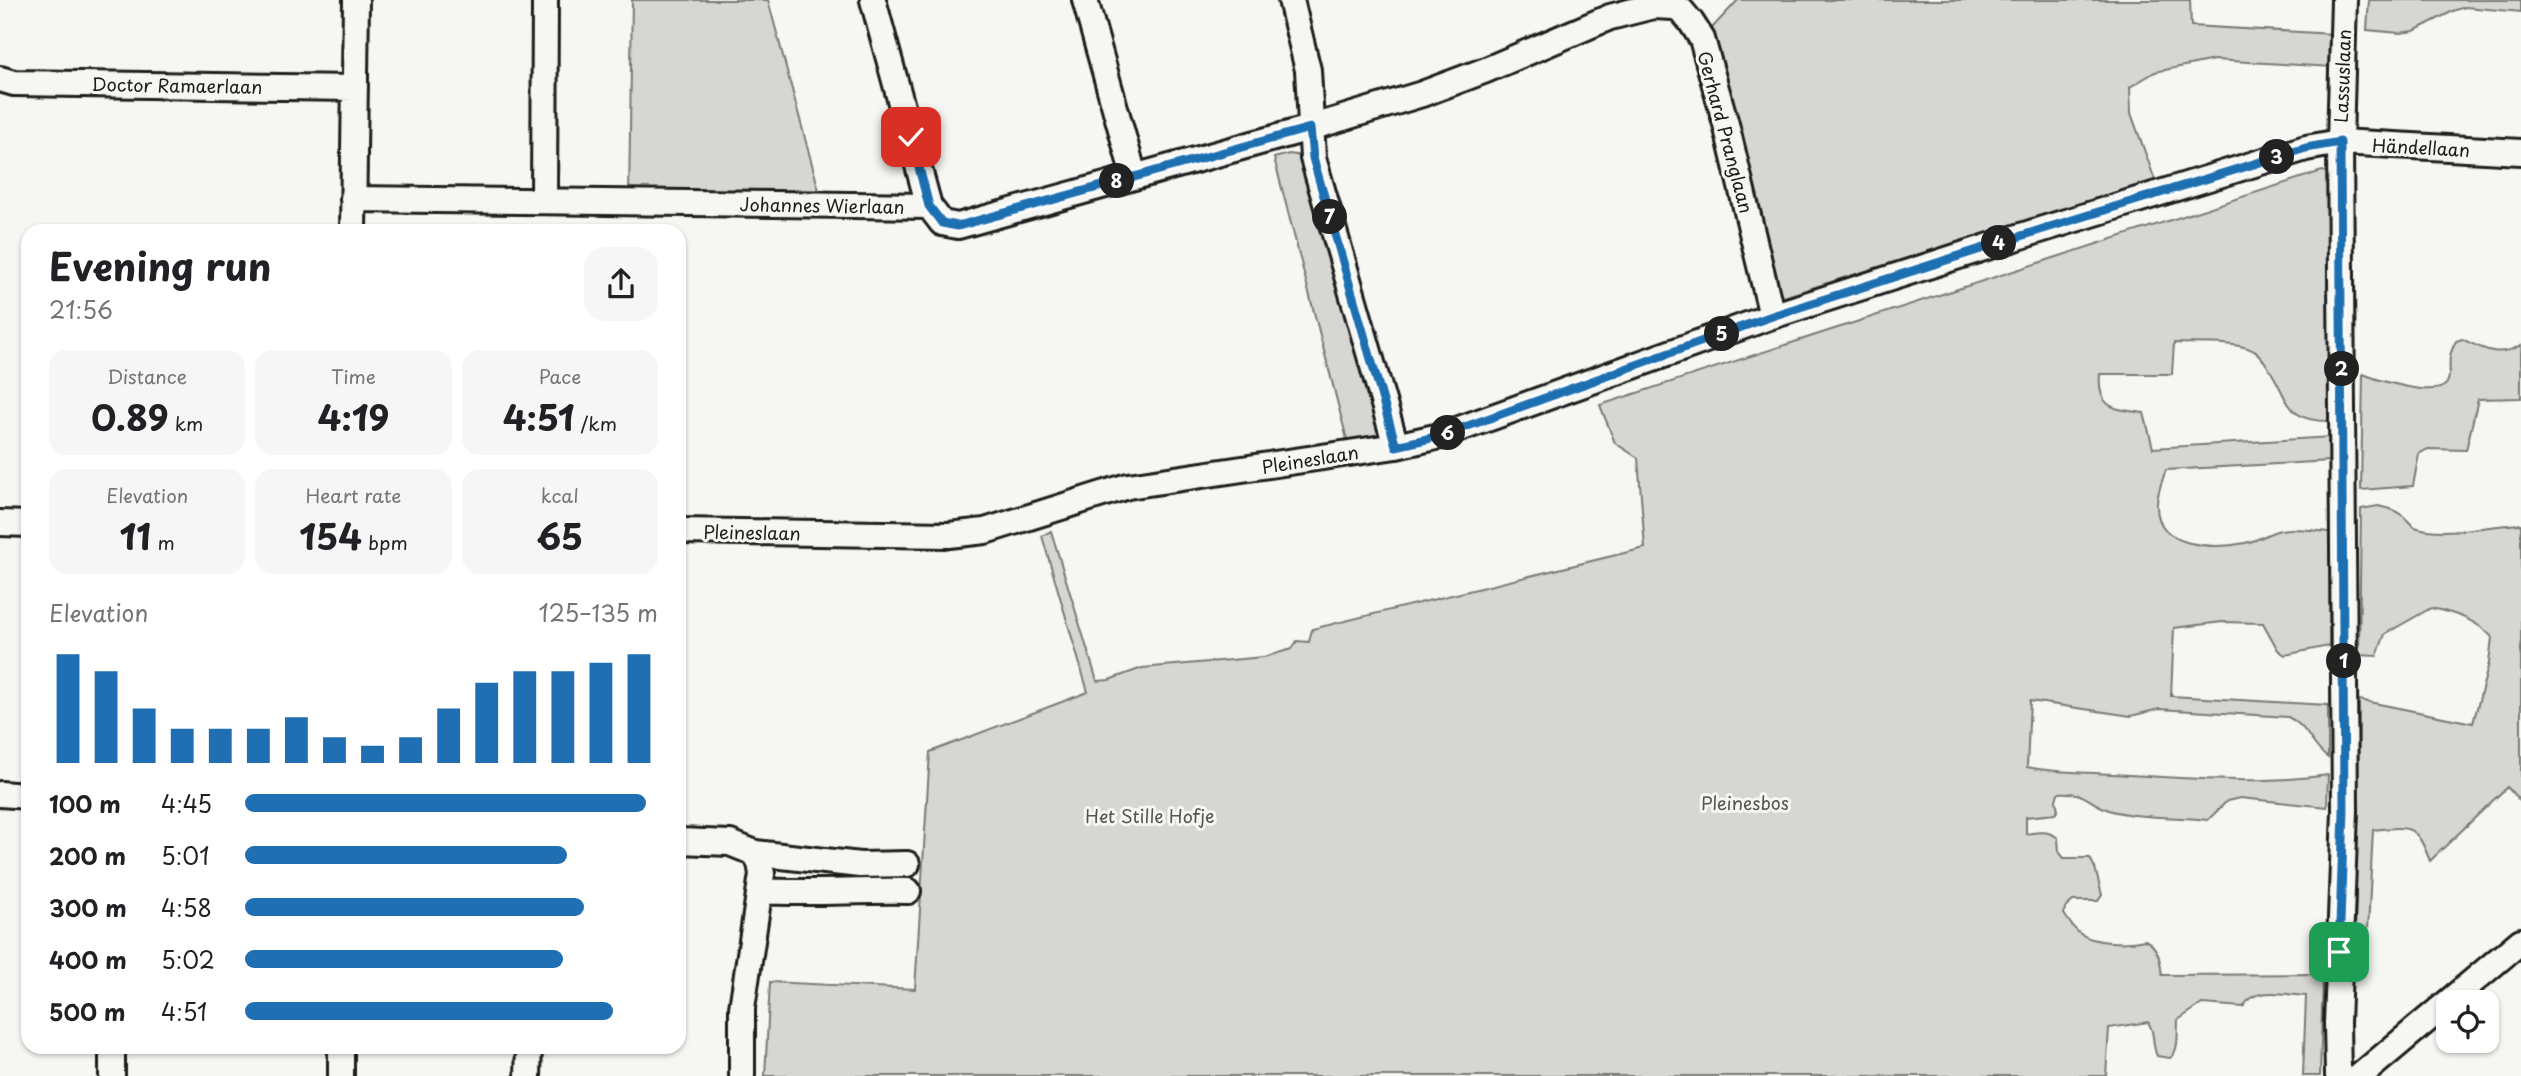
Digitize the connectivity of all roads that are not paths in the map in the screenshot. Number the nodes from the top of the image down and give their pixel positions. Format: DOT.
graph roads {
  1 [pos="356,0"];
  2 [pos="545,0"];
  3 [pos="873,0"];
  4 [pos="1085,0"];
  5 [pos="1290,0"];
  6 [pos="2344,0"];
  7 [pos="0,79"];
  8 [pos="355,88"];
  9 [pos="1310,128"];
  10 [pos="2340,142"];
  11 [pos="2521,152"];
  12 [pos="1134,176"];
  13 [pos="353,199"];
  14 [pos="544,200"];
  15 [pos="929,206"];
  16 [pos="353,224"];
  17 [pos="2040,230"];
  18 [pos="1772,316"];
  19 [pos="1396,446"];
  20 [pos="0,523"];
  21 [pos="21,524"];
  22 [pos="686,531"];
  23 [pos="0,794"];
  24 [pos="21,796"];
  25 [pos="686,841"];
  26 [pos="755,853"];
  27 [pos="907,864"];
  28 [pos="860,865"];
  29 [pos="860,890"];
  30 [pos="760,891"];
  31 [pos="908,891"];
  32 [pos="2521,941"];
  33 [pos="112,1054"];
  34 [pos="341,1054"];
  35 [pos="529,1054"];
  36 [pos="112,1076"];
  37 [pos="341,1076"];
  38 [pos="528,1076"];
  39 [pos="742,1076"];
  40 [pos="2338,1076"];
  41 [pos="2360,1076"];
  1 -- 8 [label="street"];
  2 -- 14 [label="street"];
  3 -- 15 [label="street"];
  4 -- 12 [label="street"];
  5 -- 9 [label="street"];
  6 -- 10 [label="street, Lassuslaan"];
  7 -- 8 [label="street, Doctor Ramaerlaan"];
  8 -- 13 [label="street"];
  9 -- 12 [label="street, Johannes Wierlaan"];
  9 -- 18 [label="street, Gerhard Pranglaan"];
  9 -- 19 [label="street"];
  10 -- 11 [label="street, Händellaan"];
  10 -- 17 [label="street, Händellaan"];
  10 -- 40 [label="street, Lassuslaan"];
  12 -- 15 [label="street, Johannes Wierlaan"];
  13 -- 14 [label="street, Johannes Wierlaan"];
  13 -- 16 [label="street"];
  14 -- 15 [label="street, Johannes Wierlaan"];
  17 -- 18 [label="street, Pleineslaan"];
  18 -- 19 [label="street, Pleineslaan"];
  19 -- 22 [label="street, Pleineslaan"];
  20 -- 21 [label="street"];
  23 -- 24 [label="street"];
  25 -- 26 [label="street"];
  26 -- 28 [label="street"];
  26 -- 30 [label="street"];
  27 -- 28 [label="street"];
  28 -- 29 [label="street"];
  29 -- 30 [label="street"];
  29 -- 31 [label="street"];
  30 -- 39 [label="street"];
  32 -- 41 [label="street"];
  33 -- 36 [label="street"];
  34 -- 37 [label="street"];
  35 -- 38 [label="street"];
}
